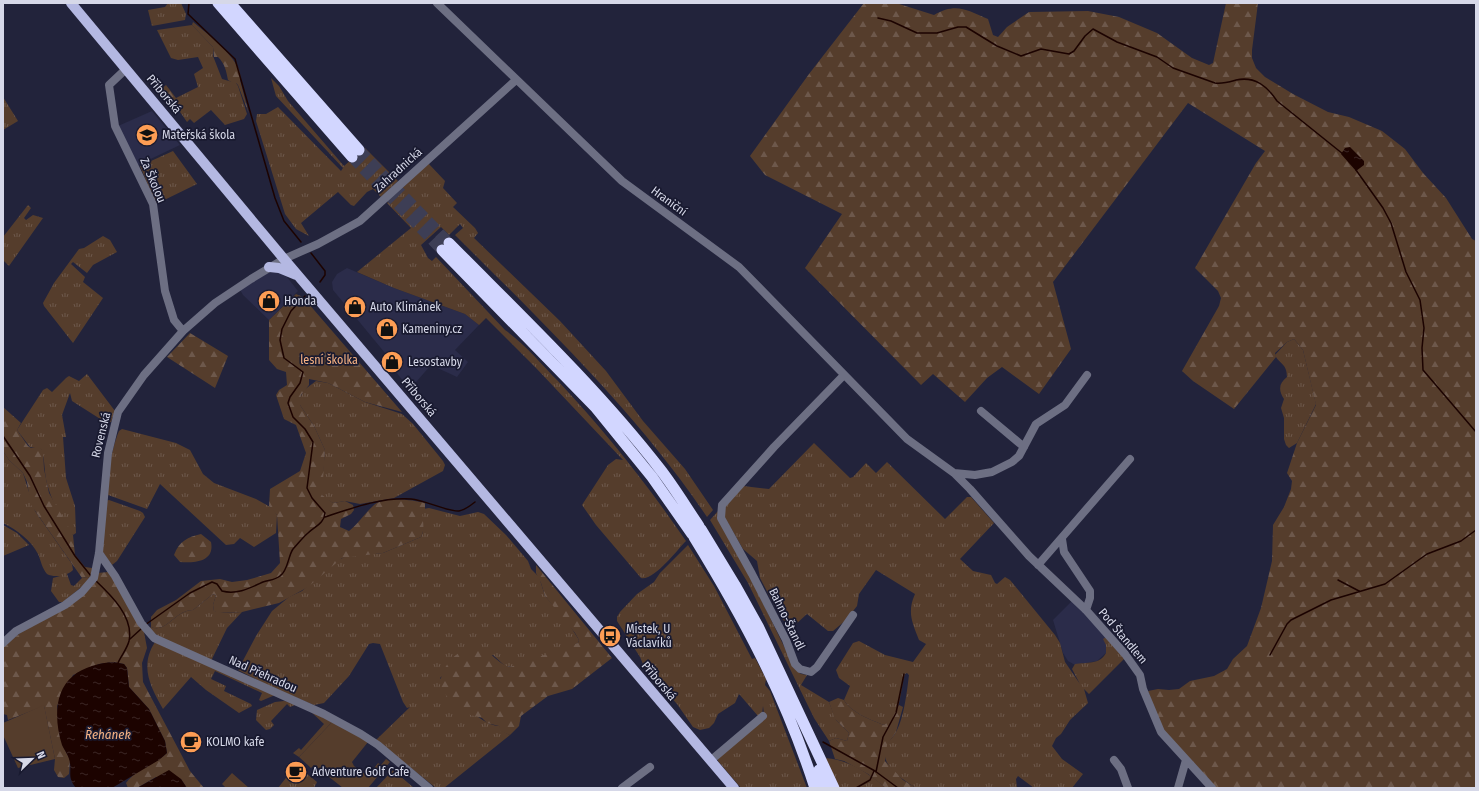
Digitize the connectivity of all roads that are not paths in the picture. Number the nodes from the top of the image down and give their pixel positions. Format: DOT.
graph roads {
  1 [pos="71,3"];
  2 [pos="218,3"];
  3 [pos="230,3"];
  4 [pos="437,3"];
  5 [pos="126,69"];
  6 [pos="516,80"];
  7 [pos="445,246"];
  8 [pos="284,259"];
  9 [pos="269,267"];
  10 [pos="298,275"];
  11 [pos="183,331"];
  12 [pos="844,375"];
  13 [pos="1087,375"];
  14 [pos="981,411"];
  15 [pos="886,419"];
  16 [pos="1024,447"];
  17 [pos="1130,459"];
  18 [pos="954,473"];
  19 [pos="697,531"];
  20 [pos="1062,539"];
  21 [pos="99,553"];
  22 [pos="107,565"];
  23 [pos="1038,565"];
  24 [pos="96,566"];
  25 [pos="1086,610"];
  26 [pos="853,615"];
  27 [pos="3,643"];
  28 [pos="793,702"];
  29 [pos="763,716"];
  30 [pos="1114,760"];
  31 [pos="1186,760"];
  32 [pos="710,761"];
  33 [pos="650,767"];
  34 [pos="429,788"];
  35 [pos="622,788"];
  36 [pos="734,788"];
  37 [pos="814,788"];
  38 [pos="825,788"];
  39 [pos="834,788"];
  40 [pos="1128,788"];
  41 [pos="1178,788"];
  42 [pos="1212,788"];
  1 -- 5 [label="main road, Příborská"];
  2 -- 3 [label="highway"];
  4 -- 6 [label="street, Hraniční"];
  5 -- 8 [label="main road, Příborská"];
  5 -- 11 [label="street, Za Školou"];
  6 -- 8 [label="street, Zahradnická"];
  6 -- 12 [label="street, Hraniční"];
  7 -- 19 [label="highway"];
  8 -- 9 [label="street, Rovenská"];
  8 -- 10 [label="main road, Příborská"];
  9 -- 10 [label="main road"];
  9 -- 11 [label="street, Rovenská"];
  10 -- 32 [label="main road, Příborská"];
  11 -- 21 [label="street, Rovenská"];
  12 -- 15 [label="street, Hraniční"];
  12 -- 26 [label="street, Bahno-Štandl"];
  13 -- 16 [label="street, Pod Štandlem"];
  14 -- 16 [label="street"];
  15 -- 18 [label="street, Pod Štandlem"];
  16 -- 18 [label="street, Pod Štandlem"];
  17 -- 20 [label="street"];
  18 -- 23 [label="street, Pod Štandlem"];
  19 -- 28 [label="highway"];
  19 -- 37 [label="highway"];
  20 -- 23 [label="street"];
  20 -- 25 [label="street, Pod Štandlem"];
  21 -- 22 [label="street, Nad Přehradou"];
  21 -- 24 [label="street, Rovenská"];
  22 -- 24 [label="street"];
  22 -- 34 [label="street, Nad Přehradou"];
  23 -- 25 [label="street, Pod Štandlem"];
  24 -- 27 [label="street, Rovenská"];
  25 -- 31 [label="street, Pod Štandlem"];
  28 -- 38 [label="highway"];
  28 -- 39 [label="highway"];
  29 -- 32 [label="street"];
  30 -- 40 [label="street"];
  31 -- 41 [label="street"];
  31 -- 42 [label="street, Pod Štandlem"];
  32 -- 36 [label="main road, Příborská"];
  33 -- 35 [label="street"];
}
